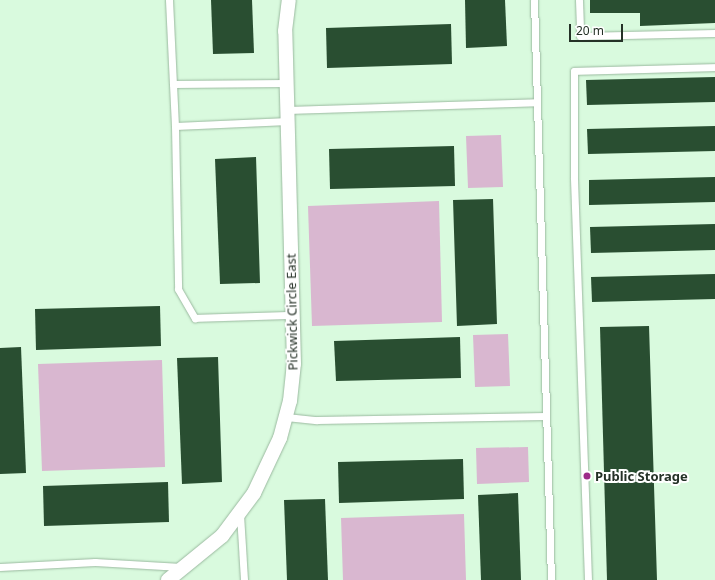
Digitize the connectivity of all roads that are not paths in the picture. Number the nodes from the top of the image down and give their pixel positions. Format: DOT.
graph roads {
  1 [pos="169,0"];
  2 [pos="289,0"];
  3 [pos="534,0"];
  4 [pos="579,0"];
  5 [pos="715,34"];
  6 [pos="715,67"];
  7 [pos="286,83"];
  8 [pos="173,84"];
  9 [pos="537,102"];
  10 [pos="287,116"];
  11 [pos="175,126"];
  12 [pos="292,315"];
  13 [pos="546,416"];
  14 [pos="286,417"];
  15 [pos="240,511"];
  16 [pos="0,567"];
  17 [pos="186,568"];
  18 [pos="168,580"];
  19 [pos="244,580"];
  20 [pos="551,580"];
  21 [pos="588,580"];
  1 -- 8 [label="lane"];
  2 -- 7 [label="street, Pickwick Circle East"];
  3 -- 9 [label="lane"];
  4 -- 5 [label="lane"];
  6 -- 21 [label="lane"];
  7 -- 8 [label="lane"];
  7 -- 10 [label="street, Pickwick Circle East"];
  8 -- 11 [label="lane"];
  9 -- 10 [label="lane"];
  9 -- 13 [label="lane"];
  10 -- 11 [label="lane"];
  10 -- 12 [label="street, Pickwick Circle East"];
  11 -- 12 [label="lane"];
  12 -- 14 [label="street, Pickwick Circle East"];
  13 -- 14 [label="lane"];
  13 -- 20 [label="lane"];
  14 -- 15 [label="street, Pickwick Circle East"];
  15 -- 17 [label="street, Pickwick Circle East"];
  15 -- 19 [label="lane"];
  16 -- 17 [label="lane"];
  17 -- 18 [label="street, Pickwick Circle East"];
}
